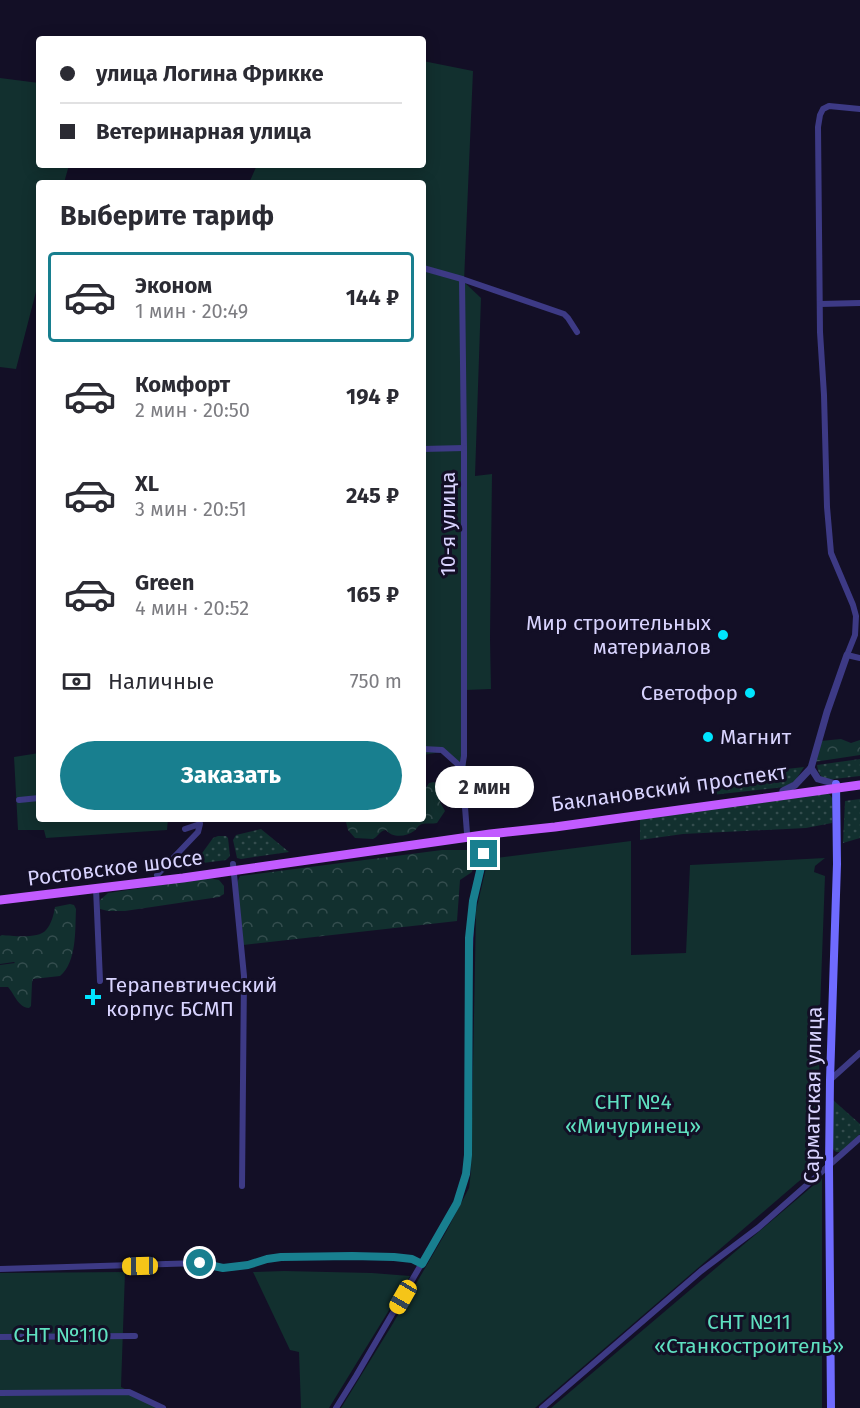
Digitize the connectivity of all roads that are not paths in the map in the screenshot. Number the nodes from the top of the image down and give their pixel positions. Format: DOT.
graph roads {
  1 [pos="860,109"];
  2 [pos="426,269"];
  3 [pos="462,279"];
  4 [pos="860,303"];
  5 [pos="820,304"];
  6 [pos="578,333"];
  7 [pos="464,447"];
  8 [pos="426,449"];
  9 [pos="848,655"];
  10 [pos="860,658"];
  11 [pos="426,749"];
  12 [pos="462,768"];
  13 [pos="811,768"];
  14 [pos="860,780"];
  15 [pos="860,785"];
  16 [pos="837,786"];
  17 [pos="815,789"];
  18 [pos="783,791"];
  19 [pos="36,798"];
  20 [pos="19,800"];
  21 [pos="185,829"];
  22 [pos="466,832"];
  23 [pos="490,832"];
  24 [pos="233,867"];
  25 [pos="157,875"];
  26 [pos="96,888"];
  27 [pos="0,895"];
  28 [pos="0,900"];
  29 [pos="100,981"];
  30 [pos="860,1053"];
  31 [pos="830,1080"];
  32 [pos="860,1138"];
  33 [pos="829,1166"];
  34 [pos="242,1186"];
  35 [pos="422,1264"];
  36 [pos="0,1269"];
  37 [pos="135,1336"];
  38 [pos="0,1337"];
  39 [pos="0,1393"];
  40 [pos="164,1408"];
  41 [pos="336,1408"];
  42 [pos="542,1408"];
  43 [pos="831,1408"];
  1 -- 5 [label="street"];
  2 -- 3 [label="street"];
  3 -- 6 [label="street"];
  3 -- 7 [label="street, 10-я улица"];
  4 -- 5 [label="street"];
  5 -- 9 [label="street"];
  7 -- 8 [label="street"];
  7 -- 12 [label="street, 10-я улица"];
  9 -- 10 [label="street"];
  9 -- 13 [label="street"];
  11 -- 12 [label="street"];
  12 -- 22 [label="street, 10-я улица"];
  13 -- 16 [label="street"];
  13 -- 17 [label="street"];
  13 -- 18 [label="street"];
  14 -- 16 [label="main road, Баклановский проспект"];
  15 -- 16 [label="main road, Баклановский проспект"];
  16 -- 17 [label="main road, Баклановский проспект"];
  16 -- 31 [label="main road, Сарматская улица"];
  17 -- 18 [label="main road, Баклановский проспект"];
  17 -- 23 [label="main road, Баклановский проспект"];
  18 -- 23 [label="main road, Баклановский проспект"];
  19 -- 20 [label="street"];
  21 -- 25 [label="street"];
  22 -- 23 [label="main road, Баклановский проспект"];
  22 -- 24 [label="main road, Баклановский проспект"];
  23 -- 24 [label="main road, Баклановский проспект"];
  23 -- 35 [label="street"];
  24 -- 25 [label="main road, Ростовское шоссе"];
  24 -- 26 [label="main road, Ростовское шоссе"];
  24 -- 34 [label="street"];
  25 -- 27 [label="main road, Ростовское шоссе"];
  26 -- 28 [label="main road, Ростовское шоссе"];
  26 -- 29 [label="street"];
  30 -- 31 [label="street"];
  31 -- 33 [label="main road, Сарматская улица"];
  32 -- 33 [label="street"];
  33 -- 42 [label="street"];
  33 -- 43 [label="main road, Сарматская улица"];
  35 -- 36 [label="street"];
  35 -- 41 [label="street"];
  37 -- 38 [label="street"];
  39 -- 40 [label="street"];
}
